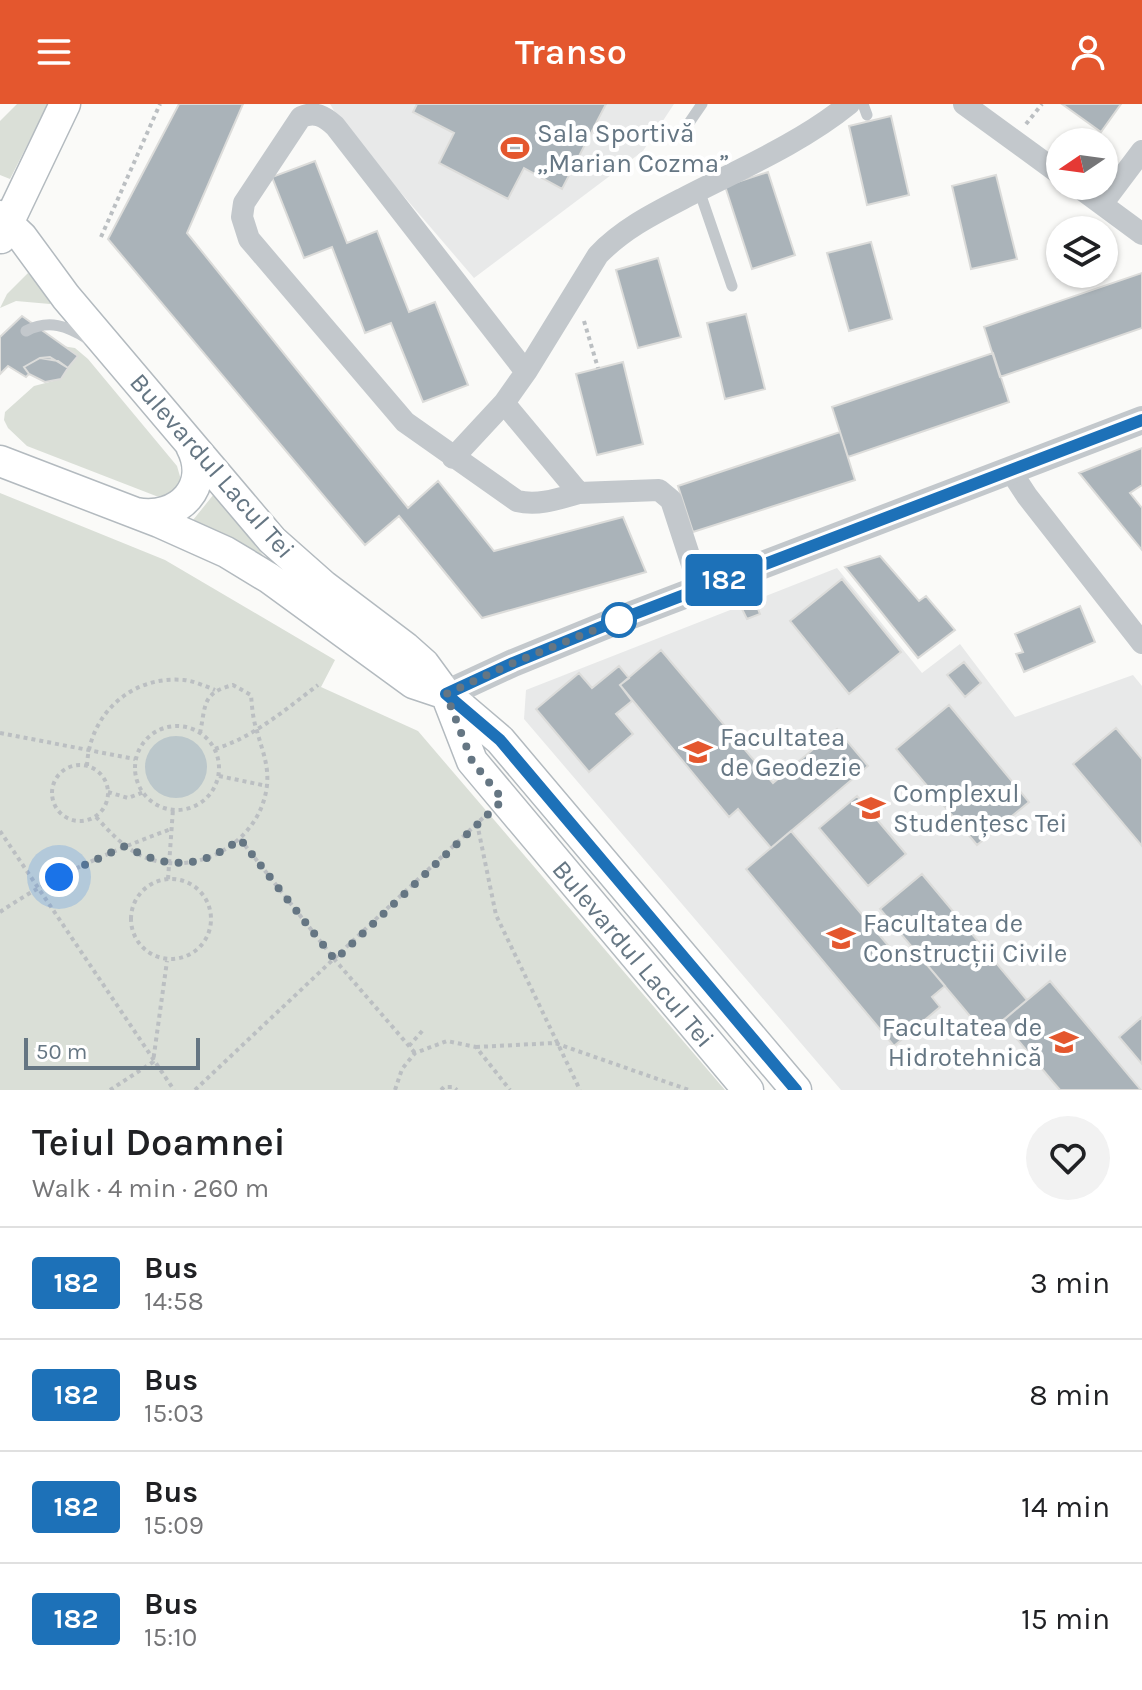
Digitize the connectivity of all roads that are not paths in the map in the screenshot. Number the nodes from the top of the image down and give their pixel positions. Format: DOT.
graph roads {
  1 [pos="65,104"];
  2 [pos="702,104"];
  3 [pos="964,104"];
  4 [pos="860,108"];
  5 [pos="680,136"];
  6 [pos="1142,151"];
  7 [pos="1046,164"];
  8 [pos="699,190"];
  9 [pos="1096,200"];
  10 [pos="1102,204"];
  11 [pos="3,226"];
  12 [pos="1142,234"];
  13 [pos="732,286"];
  14 [pos="26,331"];
  15 [pos="116,356"];
  16 [pos="526,372"];
  17 [pos="504,403"];
  18 [pos="1142,420"];
  19 [pos="187,441"];
  20 [pos="453,458"];
  21 [pos="2,461"];
  22 [pos="1010,470"];
  23 [pos="579,493"];
  24 [pos="136,512"];
  25 [pos="700,589"];
  26 [pos="1142,643"];
  27 [pos="446,694"];
  28 [pos="748,1090"];
  29 [pos="796,1090"];
  1 -- 11 [label="main road"];
  2 -- 5 [label="lane"];
  3 -- 7 [label="street"];
  4 -- 8 [label="street"];
  6 -- 10 [label="street"];
  8 -- 13 [label="lane"];
  8 -- 16 [label="street"];
  9 -- 10 [label="street"];
  10 -- 12 [label="street"];
  11 -- 15 [label="main road, Bulevardul Lacul Tei"];
  14 -- 15 [label="lane"];
  15 -- 19 [label="main road, Bulevardul Lacul Tei"];
  16 -- 17 [label="street"];
  16 -- 20 [label="street"];
  17 -- 20 [label="street"];
  17 -- 23 [label="street"];
  18 -- 22 [label="street"];
  19 -- 24 [label="main road"];
  19 -- 27 [label="main road, Bulevardul Lacul Tei"];
  20 -- 23 [label="street"];
  21 -- 24 [label="main road, Bulevardul Lacul Tei"];
  22 -- 25 [label="street"];
  22 -- 26 [label="street"];
  23 -- 25 [label="street"];
  24 -- 27 [label="main road, Bulevardul Lacul Tei"];
  25 -- 27 [label="street"];
  27 -- 28 [label="main road, Bulevardul Lacul Tei"];
  27 -- 29 [label="main road, Bulevardul Lacul Tei"];
}
